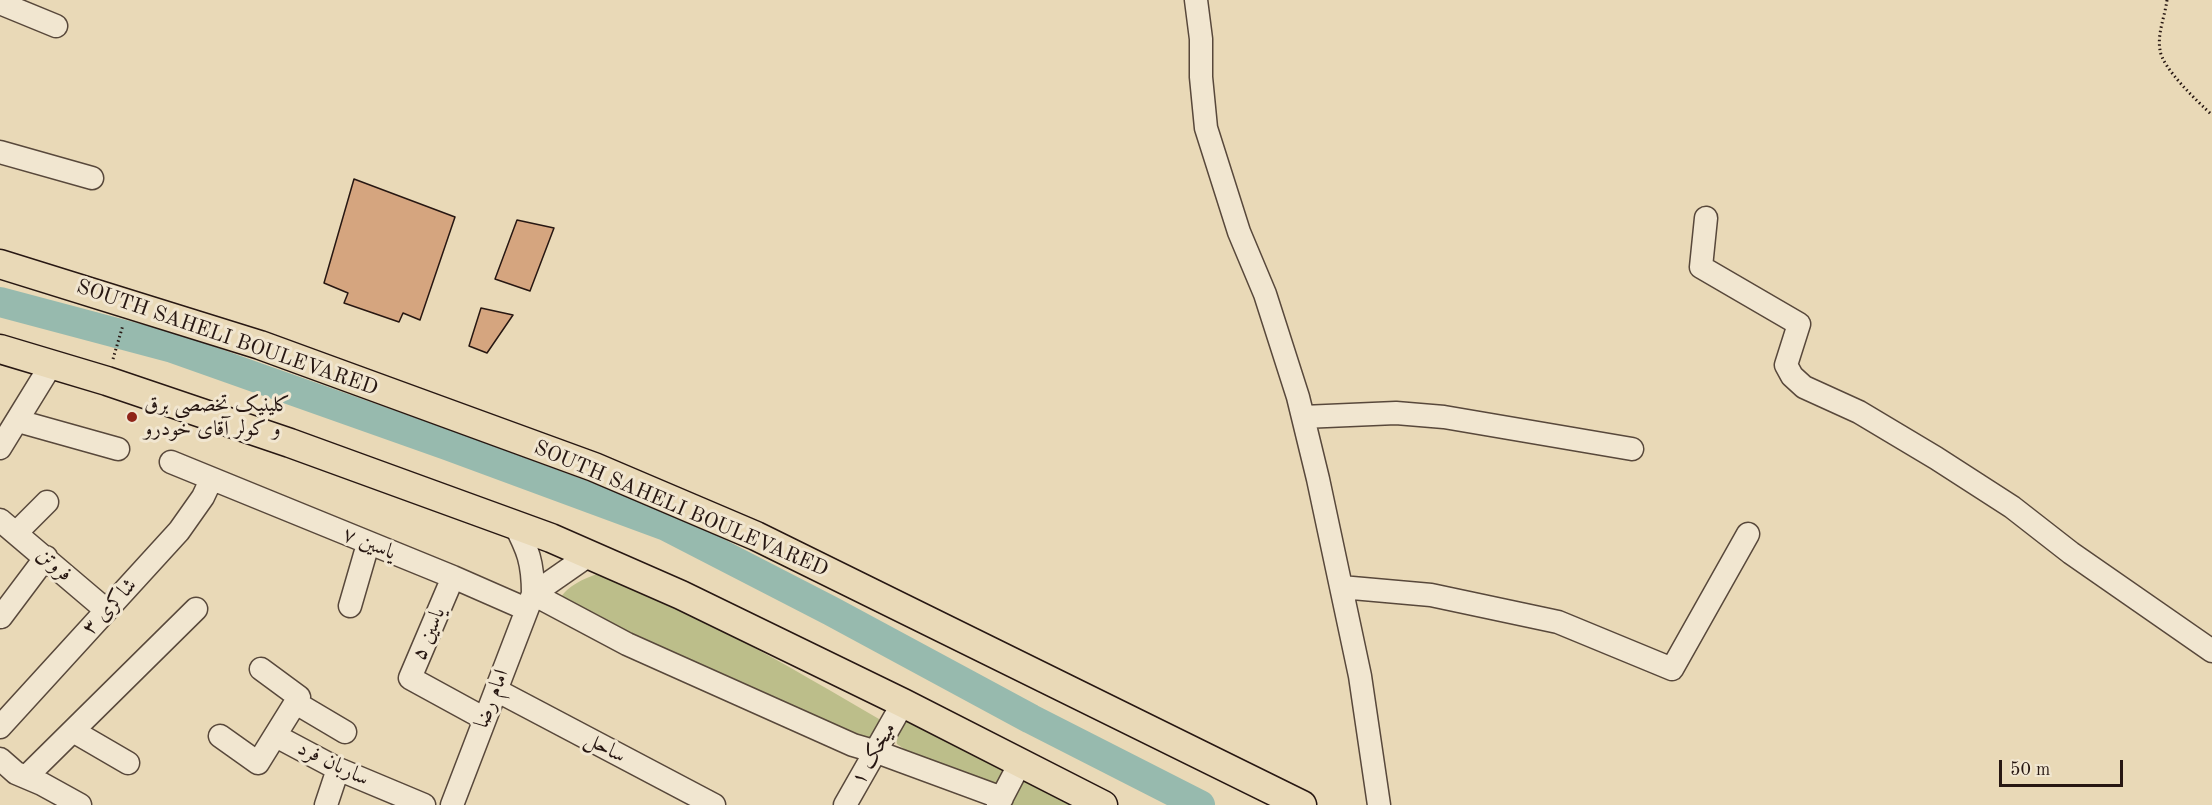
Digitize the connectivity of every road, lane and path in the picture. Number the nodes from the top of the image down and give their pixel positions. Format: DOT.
graph roads {
  1 [pos="1196,0"];
  2 [pos="2168,0"];
  3 [pos="0,3"];
  4 [pos="56,26"];
  5 [pos="2212,115"];
  6 [pos="0,152"];
  7 [pos="93,178"];
  8 [pos="1706,218"];
  9 [pos="0,264"];
  10 [pos="130,303"];
  11 [pos="0,349"];
  12 [pos="51,365"];
  13 [pos="107,381"];
  14 [pos="1303,417"];
  15 [pos="18,421"];
  16 [pos="0,448"];
  17 [pos="118,449"];
  18 [pos="1632,449"];
  19 [pos="171,462"];
  20 [pos="211,480"];
  21 [pos="47,502"];
  22 [pos="514,523"];
  23 [pos="5,526"];
  24 [pos="1748,534"];
  25 [pos="368,544"];
  26 [pos="590,555"];
  27 [pos="46,557"];
  28 [pos="453,577"];
  29 [pos="1341,587"];
  30 [pos="530,602"];
  31 [pos="350,606"];
  32 [pos="196,609"];
  33 [pos="106,610"];
  34 [pos="1,617"];
  35 [pos="2212,651"];
  36 [pos="261,669"];
  37 [pos="496,690"];
  38 [pos="296,703"];
  39 [pos="903,703"];
  40 [pos="485,718"];
  41 [pos="0,727"];
  42 [pos="73,731"];
  43 [pos="345,732"];
  44 [pos="220,736"];
  45 [pos="276,736"];
  46 [pos="877,752"];
  47 [pos="0,759"];
  48 [pos="128,763"];
  49 [pos="1020,763"];
  50 [pos="338,769"];
  51 [pos="26,777"];
  52 [pos="683,798"];
  53 [pos="1000,802"];
  54 [pos="80,805"];
  55 [pos="326,805"];
  56 [pos="424,805"];
  57 [pos="452,805"];
  58 [pos="714,805"];
  59 [pos="845,805"];
  60 [pos="1103,805"];
  61 [pos="1302,805"];
  62 [pos="1379,805"];
  1 -- 14 [label="street"];
  2 -- 5 [label="path"];
  3 -- 4 [label="street"];
  6 -- 7 [label="street"];
  8 -- 35 [label="street"];
  9 -- 10 [label="main road, SOUTH SAHELI BOULEVARED"];
  10 -- 13 [label="path"];
  10 -- 61 [label="main road, SOUTH SAHELI BOULEVARED"];
  11 -- 12 [label="main road"];
  12 -- 13 [label="main road"];
  12 -- 15 [label="street"];
  13 -- 22 [label="main road"];
  14 -- 18 [label="street"];
  14 -- 29 [label="street"];
  15 -- 16 [label="street"];
  15 -- 17 [label="street"];
  19 -- 20 [label="street, یاسین ۷"];
  20 -- 25 [label="street, یاسین ۷"];
  20 -- 33 [label="street, شاکری ۳"];
  21 -- 23 [label="street"];
  22 -- 26 [label="main road"];
  22 -- 30 [label="street"];
  23 -- 27 [label="street, فروتن"];
  24 -- 29 [label="street"];
  25 -- 28 [label="street, یاسین ۷"];
  25 -- 31 [label="street"];
  26 -- 30 [label="street"];
  26 -- 39 [label="main road"];
  27 -- 33 [label="street, فروتن"];
  27 -- 34 [label="street"];
  28 -- 30 [label="street, یاسین ۷"];
  28 -- 40 [label="street, یاسین ۵"];
  29 -- 62 [label="street"];
  30 -- 37 [label="street, امام رضا"];
  30 -- 46 [label="street, یاسین ۷"];
  32 -- 42 [label="street"];
  33 -- 41 [label="street, شاکری ۳"];
  36 -- 38 [label="street"];
  37 -- 40 [label="street, امام رضا"];
  37 -- 52 [label="street, ساحل"];
  38 -- 43 [label="street"];
  38 -- 45 [label="street"];
  39 -- 46 [label="street, میخک ۱"];
  39 -- 49 [label="main road"];
  40 -- 57 [label="street, امام رضا"];
  42 -- 48 [label="street"];
  42 -- 51 [label="street"];
  44 -- 45 [label="street"];
  45 -- 50 [label="street, ساربان فرد"];
  46 -- 53 [label="street, یاسین ۷"];
  46 -- 59 [label="street, میخک ۱"];
  47 -- 51 [label="street"];
  49 -- 53 [label="street"];
  49 -- 60 [label="main road"];
  50 -- 55 [label="street"];
  50 -- 56 [label="street, ساربان فرد"];
  51 -- 54 [label="street"];
  52 -- 58 [label="street, ساحل"];
}
